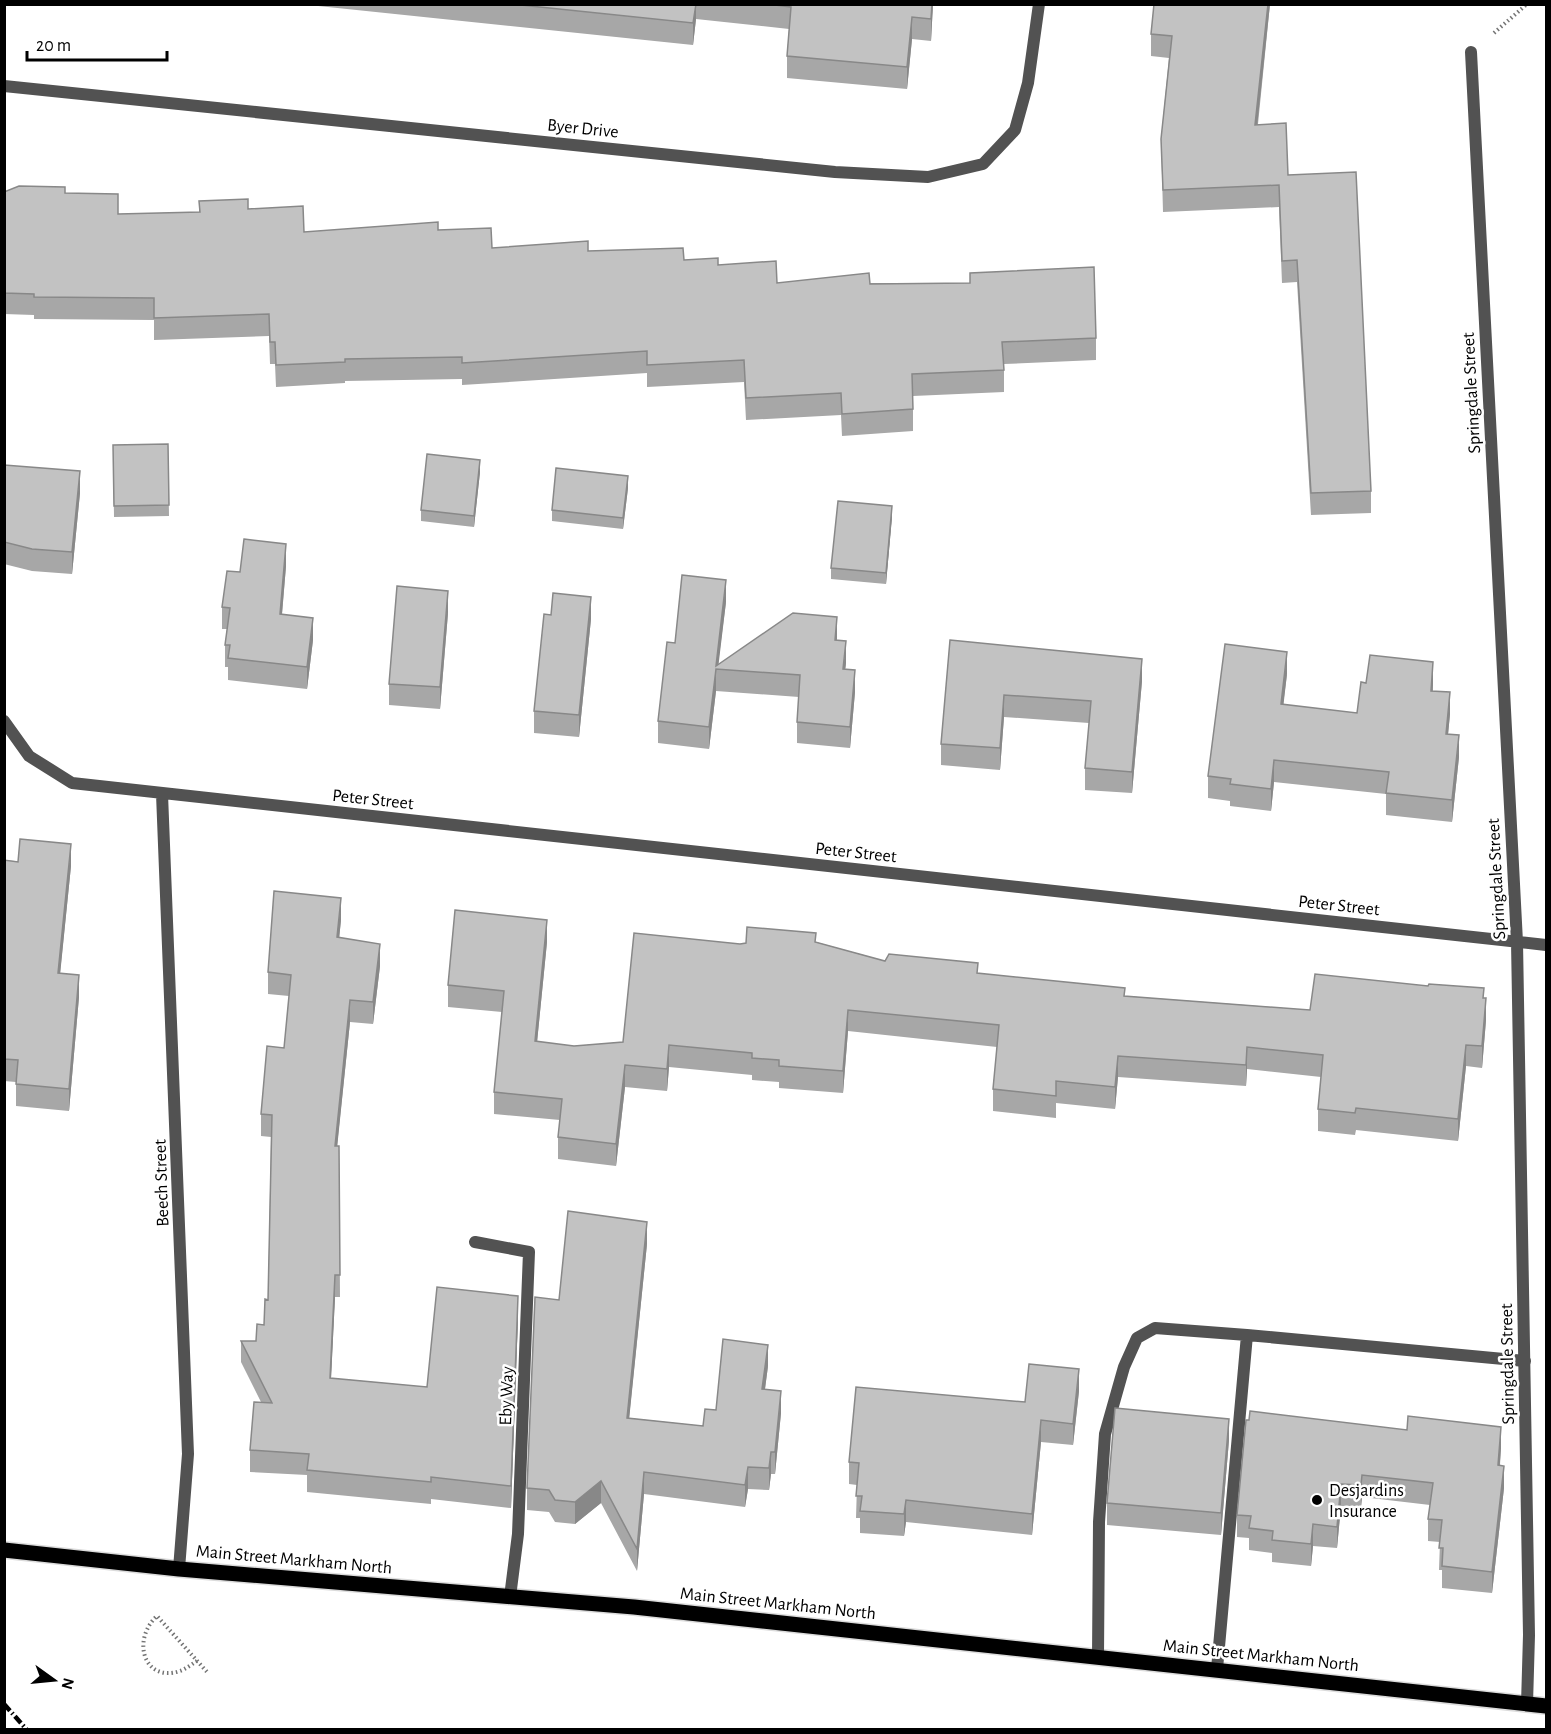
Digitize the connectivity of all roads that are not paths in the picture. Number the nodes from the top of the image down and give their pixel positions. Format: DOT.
graph roads {
  1 [pos="1039,4"];
  2 [pos="1472,52"];
  3 [pos="4,86"];
  4 [pos="4,721"];
  5 [pos="162,794"];
  6 [pos="1517,942"];
  7 [pos="1546,945"];
  8 [pos="475,1242"];
  9 [pos="1247,1335"];
  10 [pos="1525,1361"];
  11 [pos="4,1550"];
  12 [pos="179,1569"];
  13 [pos="510,1597"];
  14 [pos="1098,1657"];
  15 [pos="1217,1669"];
  16 [pos="1527,1704"];
  17 [pos="1546,1706"];
  1 -- 3 [label="street, Byer Drive"];
  2 -- 6 [label="street, Springdale Street"];
  4 -- 5 [label="street, Peter Street"];
  5 -- 6 [label="street, Peter Street"];
  5 -- 12 [label="street, Beech Street"];
  6 -- 7 [label="street, Peter Street"];
  6 -- 10 [label="street, Springdale Street"];
  8 -- 13 [label="street, Eby Way"];
  9 -- 10 [label="street"];
  9 -- 14 [label="street"];
  9 -- 15 [label="street"];
  10 -- 16 [label="street, Springdale Street"];
  11 -- 12 [label="main road, Main Street Markham North"];
  12 -- 13 [label="main road, Main Street Markham North"];
  13 -- 14 [label="main road, Main Street Markham North"];
  14 -- 15 [label="main road, Main Street Markham North"];
  15 -- 16 [label="main road, Main Street Markham North"];
  16 -- 17 [label="main road, Main Street Markham North"];
}
